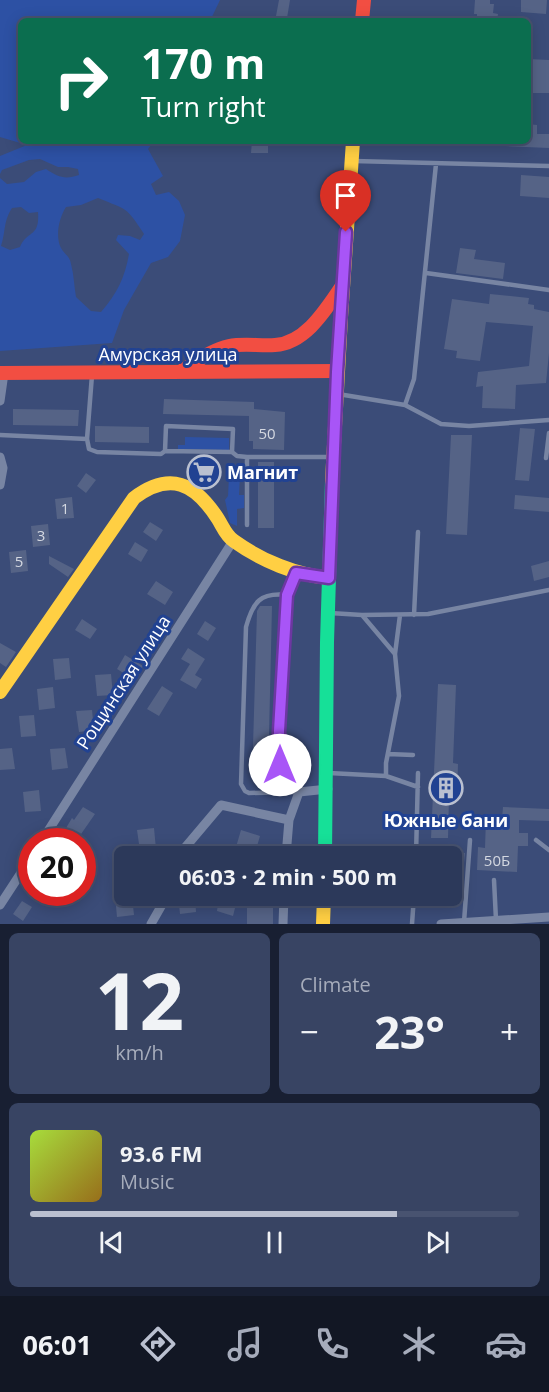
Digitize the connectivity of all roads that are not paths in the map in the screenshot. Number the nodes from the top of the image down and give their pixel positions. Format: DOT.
graph roads {
  1 [pos="364,0"];
  2 [pos="362,18"];
  3 [pos="353,144"];
  4 [pos="351,161"];
  5 [pos="436,164"];
  6 [pos="549,166"];
  7 [pos="426,273"];
  8 [pos="342,286"];
  9 [pos="549,290"];
  10 [pos="92,372"];
  11 [pos="337,372"];
  12 [pos="2,373"];
  13 [pos="178,373"];
  14 [pos="336,393"];
  15 [pos="0,401"];
  16 [pos="405,405"];
  17 [pos="549,420"];
  18 [pos="549,433"];
  19 [pos="0,435"];
  20 [pos="87,439"];
  21 [pos="165,450"];
  22 [pos="232,452"];
  23 [pos="0,457"];
  24 [pos="247,457"];
  25 [pos="333,457"];
  26 [pos="546,458"];
  27 [pos="0,486"];
  28 [pos="247,525"];
  29 [pos="418,532"];
  30 [pos="233,541"];
  31 [pos="296,573"];
  32 [pos="329,578"];
  33 [pos="549,590"];
  34 [pos="287,595"];
  35 [pos="328,613"];
  36 [pos="362,615"];
  37 [pos="400,615"];
  38 [pos="414,615"];
  39 [pos="395,654"];
  40 [pos="0,692"];
  41 [pos="388,754"];
  42 [pos="413,755"];
  43 [pos="328,773"];
  44 [pos="418,773"];
  45 [pos="386,776"];
  46 [pos="418,787"];
  47 [pos="328,789"];
  48 [pos="299,792"];
  49 [pos="281,793"];
  50 [pos="289,820"];
  51 [pos="50,828"];
  52 [pos="470,840"];
  53 [pos="536,840"];
  54 [pos="186,846"];
  55 [pos="287,846"];
  56 [pos="325,846"];
  57 [pos="416,846"];
  58 [pos="549,850"];
  59 [pos="18,877"];
  60 [pos="494,880"];
  61 [pos="0,905"];
  62 [pos="161,906"];
  63 [pos="283,906"];
  64 [pos="324,906"];
  65 [pos="413,906"];
  66 [pos="549,917"];
  67 [pos="496,920"];
  68 [pos="464,922"];
  69 [pos="151,924"];
  70 [pos="282,924"];
  71 [pos="323,924"];
  72 [pos="412,924"];
  73 [pos="441,924"];
  1 -- 2 [label="street"];
  3 -- 4 [label="street"];
  4 -- 5 [label="lane"];
  4 -- 8 [label="street"];
  5 -- 6 [label="lane"];
  5 -- 7 [label="lane"];
  7 -- 9 [label="lane"];
  7 -- 16 [label="lane"];
  8 -- 11 [label="street"];
  8 -- 13 [label="street"];
  10 -- 12 [label="street, Амурская улица"];
  10 -- 13 [label="street, Амурская улица"];
  10 -- 20 [label="lane"];
  11 -- 13 [label="street, Амурская улица"];
  11 -- 14 [label="street"];
  12 -- 15 [label="street"];
  14 -- 16 [label="lane"];
  14 -- 25 [label="street"];
  16 -- 17 [label="lane"];
  18 -- 26 [label="lane"];
  19 -- 20 [label="lane"];
  20 -- 21 [label="lane"];
  21 -- 22 [label="lane"];
  21 -- 22 [label="lane"];
  22 -- 24 [label="lane"];
  23 -- 27 [label="street"];
  24 -- 25 [label="lane"];
  24 -- 28 [label="lane"];
  25 -- 32 [label="street"];
  29 -- 38 [label="lane"];
  30 -- 31 [label="street"];
  30 -- 40 [label="street"];
  30 -- 51 [label="street, Рощинская улица"];
  31 -- 32 [label="street"];
  31 -- 34 [label="lane"];
  32 -- 35 [label="street"];
  33 -- 38 [label="lane"];
  34 -- 49 [label="lane"];
  34 -- 49 [label="lane"];
  35 -- 36 [label="lane"];
  35 -- 43 [label="street"];
  36 -- 37 [label="lane"];
  36 -- 39 [label="lane"];
  37 -- 38 [label="lane"];
  37 -- 39 [label="lane"];
  39 -- 41 [label="lane"];
  41 -- 42 [label="lane"];
  41 -- 45 [label="lane"];
  43 -- 45 [label="lane"];
  43 -- 47 [label="street"];
  44 -- 46 [label="lane"];
  45 -- 46 [label="lane"];
  46 -- 57 [label="lane"];
  47 -- 48 [label="street"];
  47 -- 56 [label="street"];
  48 -- 49 [label="lane"];
  48 -- 50 [label="street"];
  50 -- 54 [label="street"];
  50 -- 55 [label="street"];
  52 -- 68 [label="lane"];
  53 -- 58 [label="lane"];
  59 -- 61 [label="street"];
  60 -- 67 [label="lane"];
  62 -- 69 [label="street"];
  63 -- 70 [label="street"];
  64 -- 71 [label="street"];
  65 -- 72 [label="lane"];
  66 -- 67 [label="street"];
  67 -- 68 [label="street"];
  68 -- 73 [label="street"];
}
